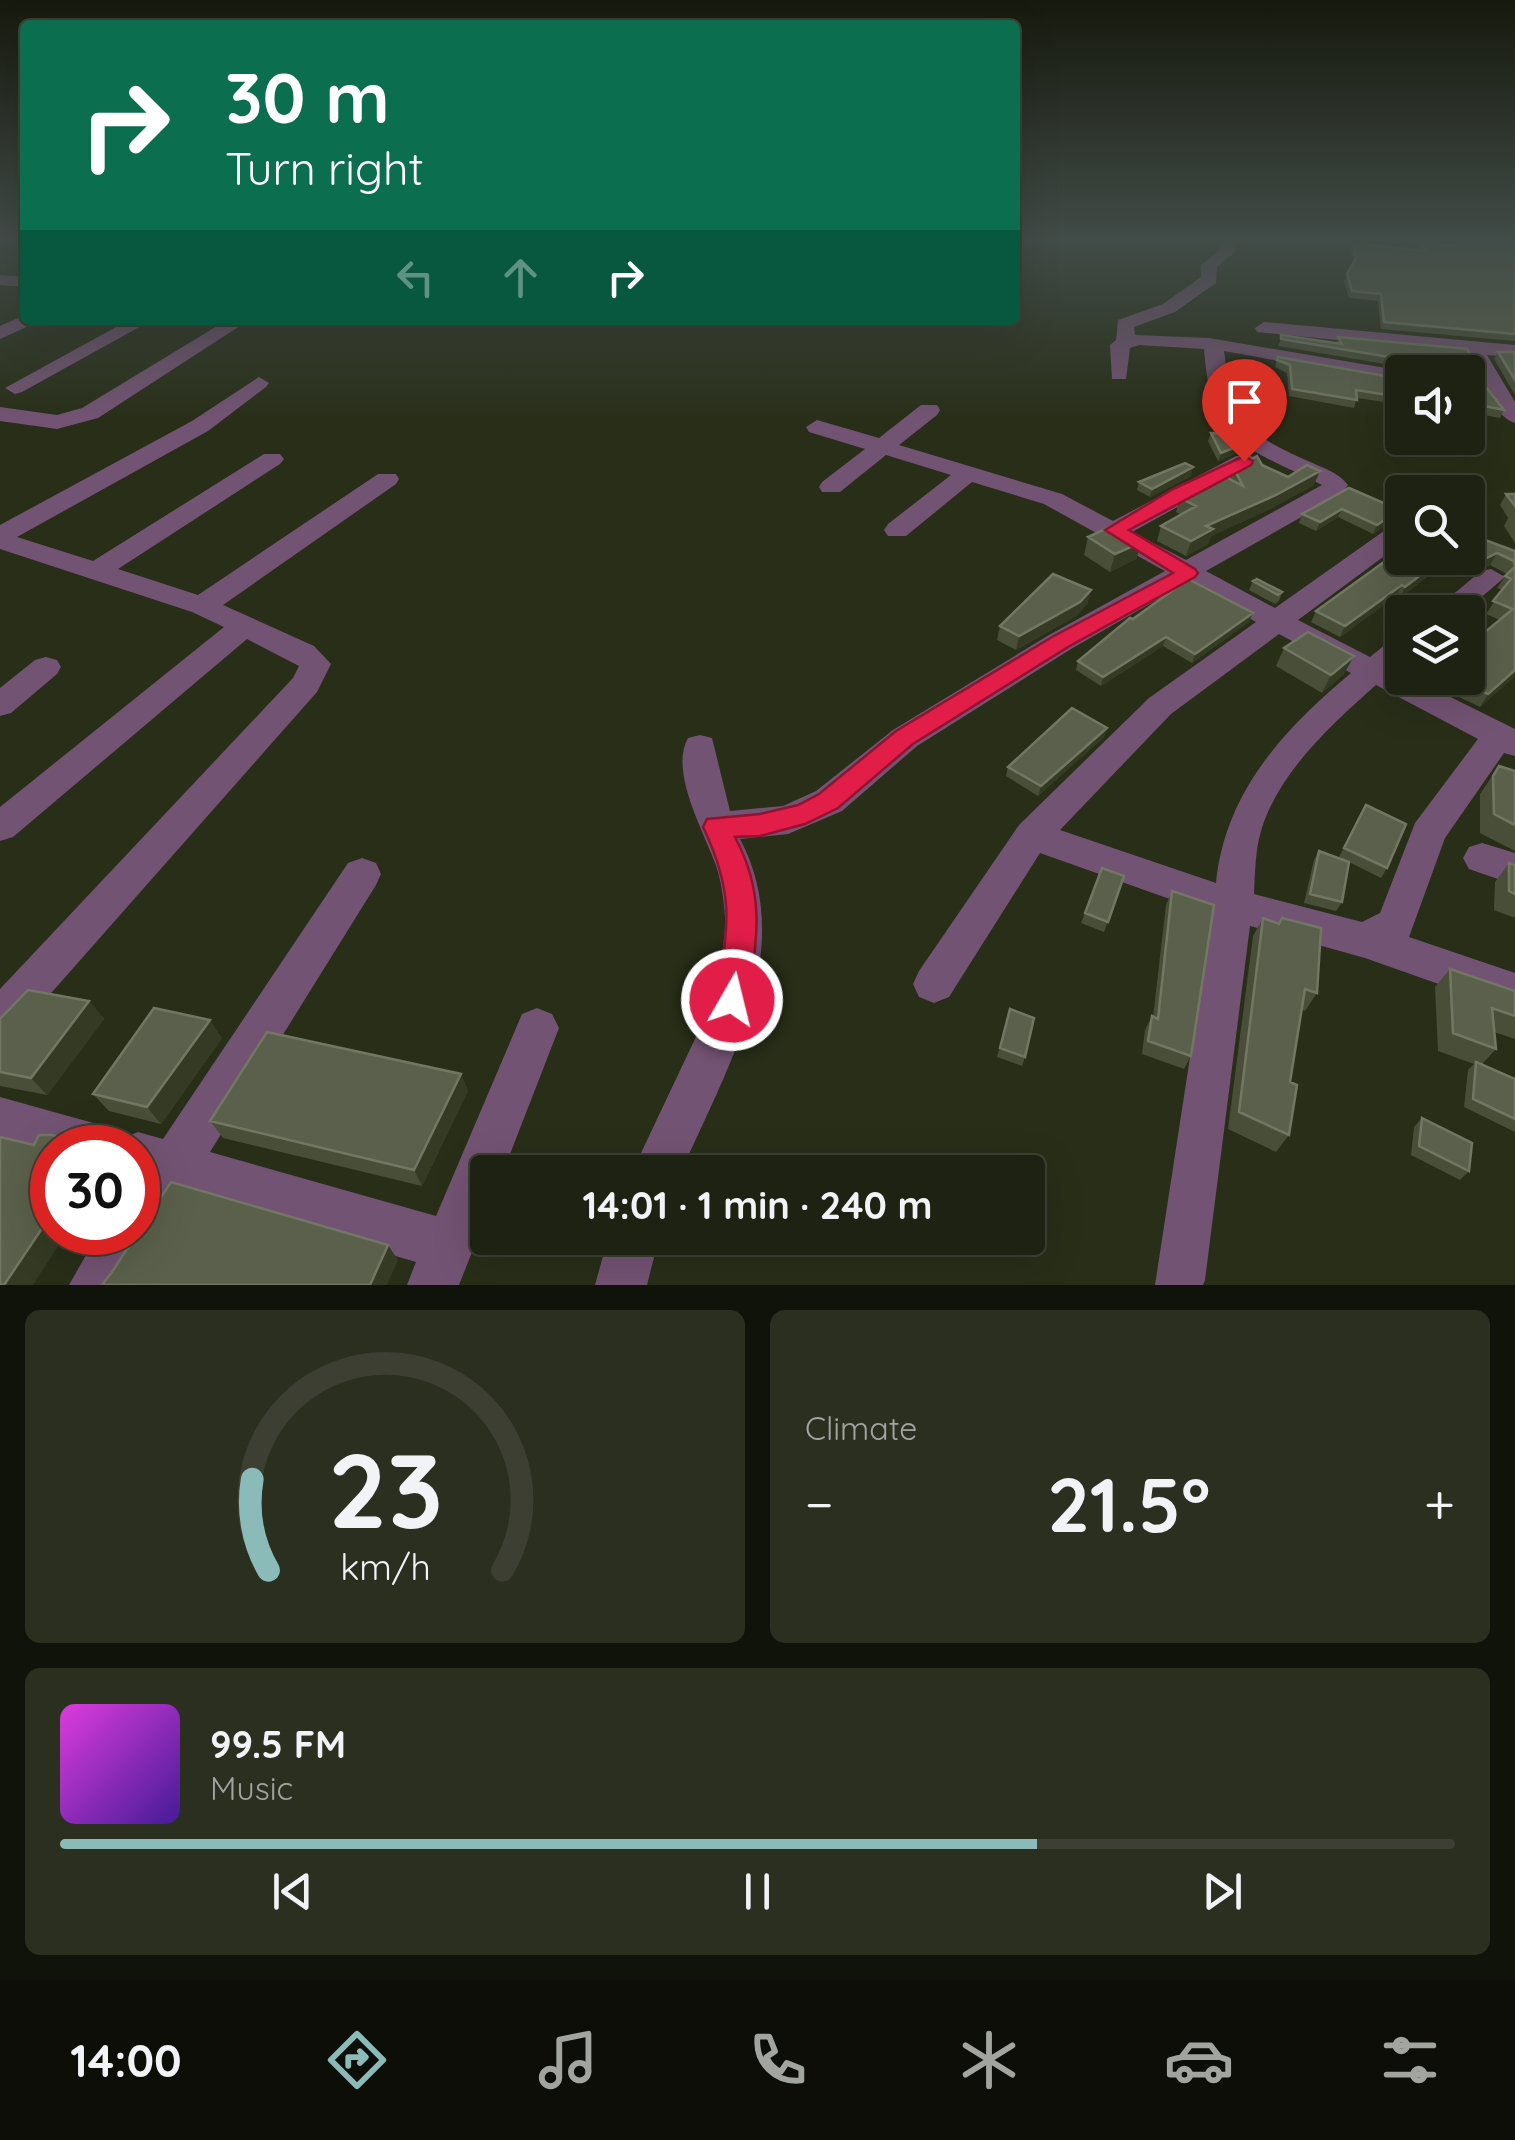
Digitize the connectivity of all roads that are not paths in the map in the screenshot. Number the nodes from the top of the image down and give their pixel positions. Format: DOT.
graph roads {
  1 [pos="1178,302"];
  2 [pos="133,325"];
  3 [pos="232,325"];
  4 [pos="1264,328"];
  5 [pos="1126,340"];
  6 [pos="1218,345"];
  7 [pos="1474,348"];
  8 [pos="1515,351"];
  9 [pos="1385,373"];
  10 [pos="1119,375"];
  11 [pos="259,383"];
  12 [pos="5,391"];
  13 [pos="1507,402"];
  14 [pos="930,410"];
  15 [pos="0,414"];
  16 [pos="818,427"];
  17 [pos="883,445"];
  18 [pos="272,459"];
  19 [pos="1244,461"];
  20 [pos="970,472"];
  21 [pos="388,478"];
  22 [pos="831,487"];
  23 [pos="897,530"];
  24 [pos="1115,530"];
  25 [pos="0,538"];
  26 [pos="1385,543"];
  27 [pos="97,571"];
  28 [pos="1188,573"];
  29 [pos="1490,577"];
  30 [pos="1467,595"];
  31 [pos="202,606"];
  32 [pos="1278,622"];
  33 [pos="244,626"];
  34 [pos="1385,660"];
  35 [pos="46,668"];
  36 [pos="1373,670"];
  37 [pos="0,705"];
  38 [pos="1506,740"];
  39 [pos="700,747"];
  40 [pos="0,827"];
  41 [pos="716,827"];
  42 [pos="1032,834"];
  43 [pos="362,874"];
  44 [pos="1233,905"];
  45 [pos="1365,940"];
  46 [pos="934,984"];
  47 [pos="1515,992"];
  48 [pos="0,1020"];
  49 [pos="537,1028"];
  50 [pos="0,1121"];
  51 [pos="30,1129"];
  52 [pos="160,1154"];
  53 [pos="664,1155"];
  54 [pos="160,1161"];
  55 [pos="114,1255"];
  56 [pos="629,1255"];
  57 [pos="441,1266"];
  58 [pos="1179,1280"];
  59 [pos="94,1285"];
  60 [pos="620,1285"];
  1 -- 5 [label="street"];
  2 -- 12 [label="street"];
  3 -- 15 [label="street"];
  4 -- 7 [label="street"];
  5 -- 6 [label="street"];
  5 -- 10 [label="street"];
  6 -- 9 [label="street"];
  6 -- 28 [label="street"];
  7 -- 8 [label="street"];
  7 -- 13 [label="street"];
  11 -- 25 [label="street"];
  14 -- 17 [label="street"];
  16 -- 17 [label="street"];
  17 -- 20 [label="street"];
  17 -- 22 [label="street"];
  18 -- 27 [label="street"];
  19 -- 24 [label="street"];
  20 -- 23 [label="street"];
  20 -- 24 [label="street"];
  21 -- 31 [label="street"];
  24 -- 28 [label="street"];
  25 -- 27 [label="street"];
  26 -- 32 [label="street"];
  27 -- 31 [label="street"];
  28 -- 32 [label="street"];
  28 -- 41 [label="street"];
  29 -- 30 [label="street"];
  31 -- 33 [label="street"];
  32 -- 36 [label="street"];
  32 -- 42 [label="street"];
  33 -- 40 [label="street"];
  33 -- 48 [label="street"];
  34 -- 36 [label="street"];
  35 -- 37 [label="street"];
  36 -- 38 [label="street"];
  36 -- 44 [label="street"];
  38 -- 45 [label="street"];
  39 -- 41 [label="street"];
  41 -- 53 [label="street"];
  42 -- 44 [label="street"];
  42 -- 46 [label="street"];
  43 -- 52 [label="street"];
  44 -- 45 [label="street"];
  44 -- 58 [label="street"];
  45 -- 47 [label="street"];
  49 -- 57 [label="street"];
  50 -- 51 [label="street"];
  54 -- 57 [label="street"];
  55 -- 59 [label="street"];
  56 -- 60 [label="street"];
}
